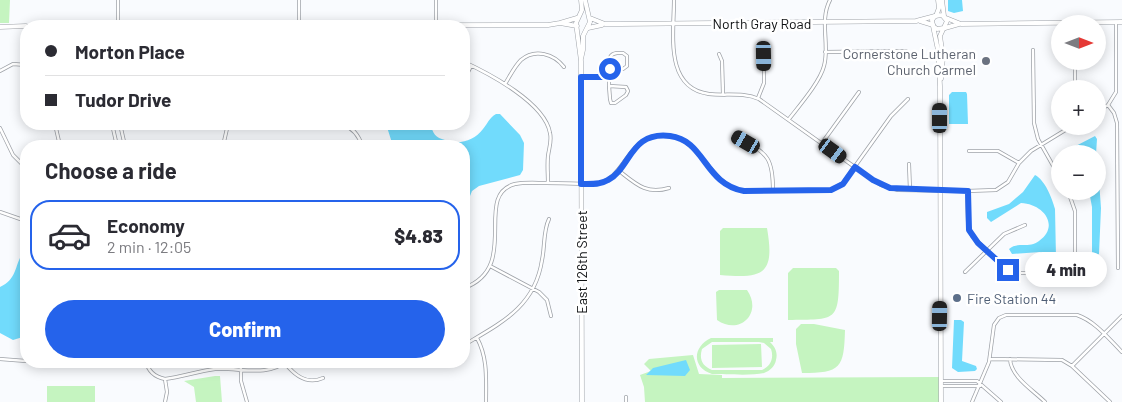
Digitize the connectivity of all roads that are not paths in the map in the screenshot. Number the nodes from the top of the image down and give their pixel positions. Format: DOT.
graph roads {
  1 [pos="118,0"];
  2 [pos="299,0"];
  3 [pos="436,0"];
  4 [pos="583,0"];
  5 [pos="674,0"];
  6 [pos="830,0"];
  7 [pos="938,0"];
  8 [pos="942,0"];
  9 [pos="936,16"];
  10 [pos="945,17"];
  11 [pos="578,18"];
  12 [pos="589,18"];
  13 [pos="118,20"];
  14 [pos="299,20"];
  15 [pos="436,20"];
  16 [pos="920,20"];
  17 [pos="825,22"];
  18 [pos="1116,22"];
  19 [pos="1122,22"];
  20 [pos="560,23"];
  21 [pos="604,24"];
  22 [pos="674,24"];
  23 [pos="962,24"];
  24 [pos="470,25"];
  25 [pos="20,26"];
  26 [pos="577,26"];
  27 [pos="933,26"];
  28 [pos="0,27"];
  29 [pos="587,28"];
  30 [pos="944,28"];
  31 [pos="1033,50"];
  32 [pos="906,51"];
  33 [pos="825,52"];
  34 [pos="719,54"];
  35 [pos="764,56"];
  36 [pos="581,61"];
  37 [pos="20,64"];
  38 [pos="471,66"];
  39 [pos="564,67"];
  40 [pos="610,69"];
  41 [pos="0,71"];
  42 [pos="581,77"];
  43 [pos="610,77"];
  44 [pos="506,84"];
  45 [pos="610,86"];
  46 [pos="940,86"];
  47 [pos="859,92"];
  48 [pos="723,94"];
  49 [pos="758,98"];
  50 [pos="908,99"];
  51 [pos="1108,105"];
  52 [pos="789,120"];
  53 [pos="0,128"];
  54 [pos="1056,135"];
  55 [pos="736,136"];
  56 [pos="822,143"];
  57 [pos="1041,144"];
  58 [pos="969,150"];
  59 [pos="20,162"];
  60 [pos="1051,162"];
  61 [pos="1019,163"];
  62 [pos="910,164"];
  63 [pos="855,167"];
  64 [pos="618,170"];
  65 [pos="548,183"];
  66 [pos="581,184"];
  67 [pos="669,188"];
  68 [pos="910,190"];
  69 [pos="940,190"];
  70 [pos="773,191"];
  71 [pos="968,191"];
  72 [pos="1071,200"];
  73 [pos="0,212"];
  74 [pos="20,219"];
  75 [pos="549,219"];
  76 [pos="1025,225"];
  77 [pos="986,250"];
  78 [pos="490,266"];
  79 [pos="1075,268"];
  80 [pos="1118,268"];
  81 [pos="965,272"];
  82 [pos="1032,273"];
  83 [pos="470,284"];
  84 [pos="533,288"];
  85 [pos="551,316"];
  86 [pos="1122,316"];
  87 [pos="1103,334"];
  88 [pos="477,338"];
  89 [pos="470,342"];
  90 [pos="1122,352"];
  91 [pos="0,359"];
  92 [pos="990,359"];
  93 [pos="1010,359"];
  94 [pos="20,361"];
  95 [pos="1072,366"];
  96 [pos="148,368"];
  97 [pos="272,368"];
  98 [pos="290,368"];
  99 [pos="241,371"];
  100 [pos="165,378"];
  101 [pos="324,378"];
  102 [pos="941,384"];
  103 [pos="981,385"];
  104 [pos="626,397"];
  105 [pos="165,402"];
  106 [pos="247,402"];
  107 [pos="486,402"];
  108 [pos="582,402"];
  109 [pos="626,402"];
  110 [pos="941,402"];
  111 [pos="972,402"];
  112 [pos="1001,402"];
  113 [pos="1045,402"];
  114 [pos="1110,402"];
  1 -- 13 [label="street"];
  2 -- 14 [label="street"];
  3 -- 15 [label="street"];
  4 -- 11 [label="street"];
  4 -- 12 [label="street"];
  5 -- 22 [label="street"];
  6 -- 17 [label="street"];
  7 -- 9 [label="street"];
  8 -- 10 [label="street"];
  9 -- 10 [label="street"];
  9 -- 16 [label="street, North Gray Road"];
  9 -- 27 [label="street"];
  10 -- 23 [label="street"];
  10 -- 30 [label="street"];
  11 -- 12 [label="street"];
  11 -- 20 [label="street"];
  11 -- 26 [label="street"];
  12 -- 21 [label="street, North Gray Road"];
  12 -- 29 [label="street"];
  16 -- 17 [label="street, North Gray Road"];
  16 -- 27 [label="street, North Gray Road"];
  17 -- 22 [label="street, North Gray Road"];
  17 -- 33 [label="street"];
  18 -- 19 [label="street"];
  18 -- 23 [label="street"];
  18 -- 51 [label="street"];
  20 -- 24 [label="street"];
  20 -- 26 [label="street"];
  21 -- 22 [label="street, North Gray Road"];
  21 -- 29 [label="street, North Gray Road"];
  22 -- 48 [label="street"];
  23 -- 30 [label="street"];
  25 -- 28 [label="street"];
  26 -- 29 [label="street"];
  26 -- 36 [label="street, East 126th Street"];
  27 -- 30 [label="street"];
  27 -- 46 [label="street"];
  29 -- 36 [label="street, East 126th Street"];
  30 -- 46 [label="street"];
  31 -- 57 [label="street"];
  32 -- 33 [label="street"];
  33 -- 52 [label="street"];
  34 -- 48 [label="street"];
  35 -- 49 [label="street"];
  36 -- 42 [label="street, East 126th Street"];
  37 -- 41 [label="street"];
  38 -- 44 [label="street"];
  39 -- 44 [label="street"];
  40 -- 40 [label="street"];
  40 -- 43 [label="street"];
  42 -- 43 [label="street"];
  42 -- 66 [label="street, East 126th Street"];
  43 -- 45 [label="street"];
  44 -- 65 [label="street"];
  45 -- 45 [label="street"];
  46 -- 69 [label="street"];
  47 -- 56 [label="street"];
  48 -- 49 [label="street"];
  49 -- 52 [label="street"];
  50 -- 63 [label="street"];
  51 -- 80 [label="street"];
  52 -- 56 [label="street"];
  53 -- 59 [label="street"];
  54 -- 57 [label="street"];
  55 -- 70 [label="street"];
  56 -- 63 [label="street"];
  57 -- 60 [label="street"];
  57 -- 61 [label="street"];
  58 -- 61 [label="street"];
  61 -- 71 [label="street"];
  62 -- 68 [label="street"];
  63 -- 68 [label="street"];
  63 -- 70 [label="street"];
  64 -- 66 [label="street"];
  64 -- 67 [label="street"];
  64 -- 70 [label="street"];
  65 -- 66 [label="street"];
  65 -- 78 [label="street"];
  66 -- 108 [label="street, East 126th Street"];
  68 -- 69 [label="street"];
  69 -- 71 [label="street"];
  69 -- 102 [label="street"];
  71 -- 77 [label="street"];
  72 -- 79 [label="street"];
  73 -- 74 [label="street"];
  75 -- 84 [label="street"];
  76 -- 77 [label="street"];
  77 -- 81 [label="street"];
  77 -- 82 [label="street"];
  78 -- 83 [label="street"];
  78 -- 84 [label="street"];
  84 -- 85 [label="street"];
  84 -- 88 [label="street"];
  86 -- 87 [label="street"];
  87 -- 90 [label="street"];
  87 -- 92 [label="street"];
  87 -- 95 [label="street"];
  88 -- 89 [label="street"];
  88 -- 107 [label="street"];
  91 -- 94 [label="street"];
  92 -- 93 [label="street"];
  92 -- 103 [label="street"];
  93 -- 95 [label="street"];
  93 -- 113 [label="street"];
  95 -- 114 [label="street"];
  96 -- 100 [label="street"];
  97 -- 99 [label="street"];
  98 -- 101 [label="street"];
  99 -- 100 [label="street"];
  99 -- 106 [label="street"];
  100 -- 105 [label="street"];
  102 -- 103 [label="street"];
  102 -- 110 [label="street"];
  103 -- 111 [label="street"];
  103 -- 112 [label="street"];
  104 -- 109 [label="street"];
}
